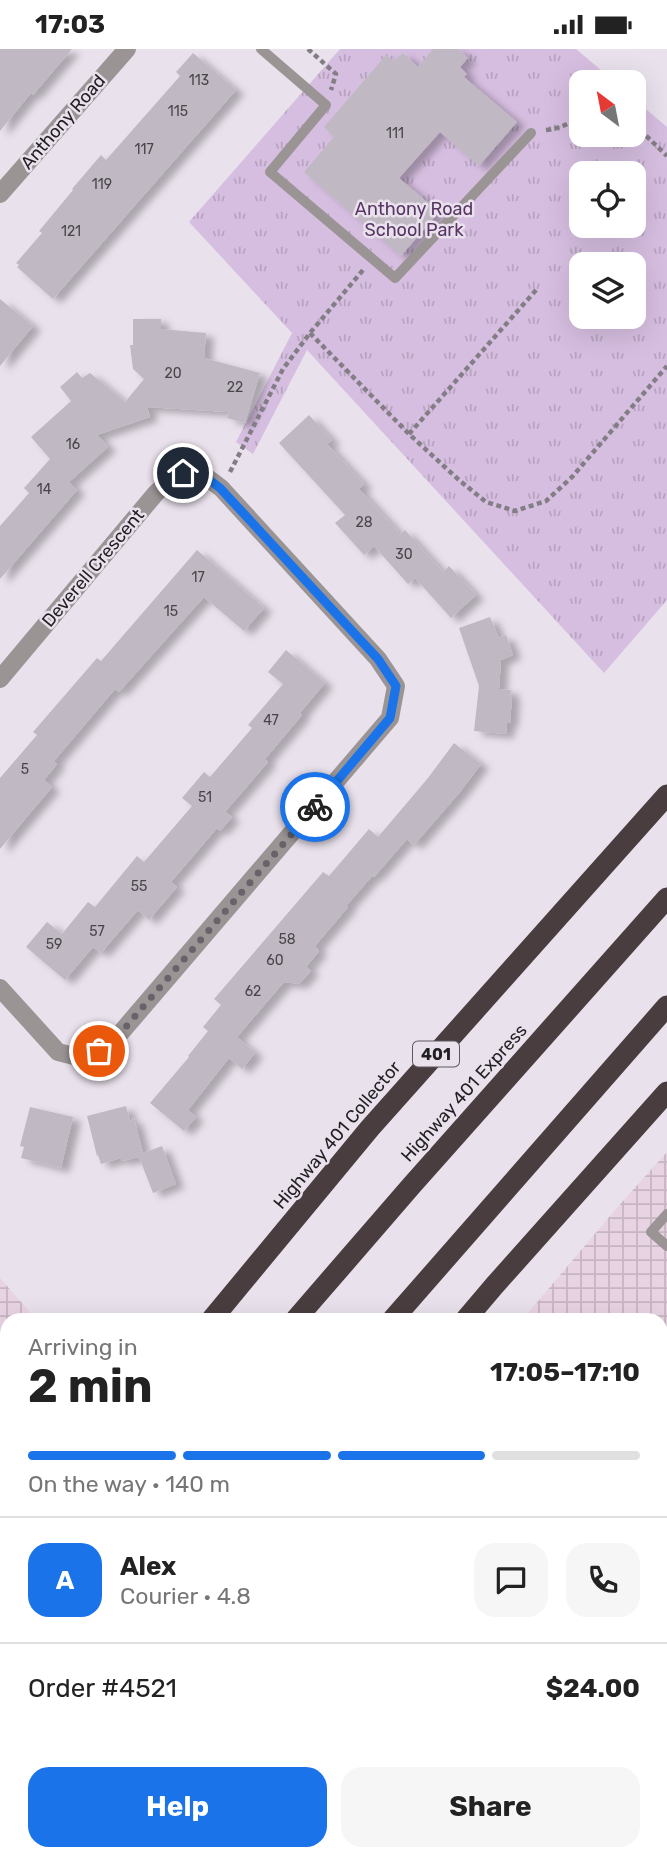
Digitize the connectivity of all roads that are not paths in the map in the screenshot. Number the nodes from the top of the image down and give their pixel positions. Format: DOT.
graph roads {
  1 [pos="127,49"];
  2 [pos="261,49"];
  3 [pos="531,133"];
  4 [pos="0,194"];
  5 [pos="0,679"];
  6 [pos="667,795"];
  7 [pos="667,898"];
  8 [pos="0,988"];
  9 [pos="667,1006"];
  10 [pos="667,1092"];
  11 [pos="667,1214"];
  12 [pos="667,1246"];
  13 [pos="217,1313"];
  14 [pos="301,1313"];
  15 [pos="398,1313"];
  16 [pos="471,1313"];
  1 -- 4 [label="street, Anthony Road"];
  2 -- 3 [label="lane"];
  5 -- 8 [label="street, Deverell Crescent"];
  6 -- 13 [label="highway, Highway 401 Collector / 401"];
  7 -- 14 [label="highway, Highway 401 Express"];
  9 -- 15 [label="highway"];
  10 -- 16 [label="highway"];
  11 -- 12 [label="lane"];
}
